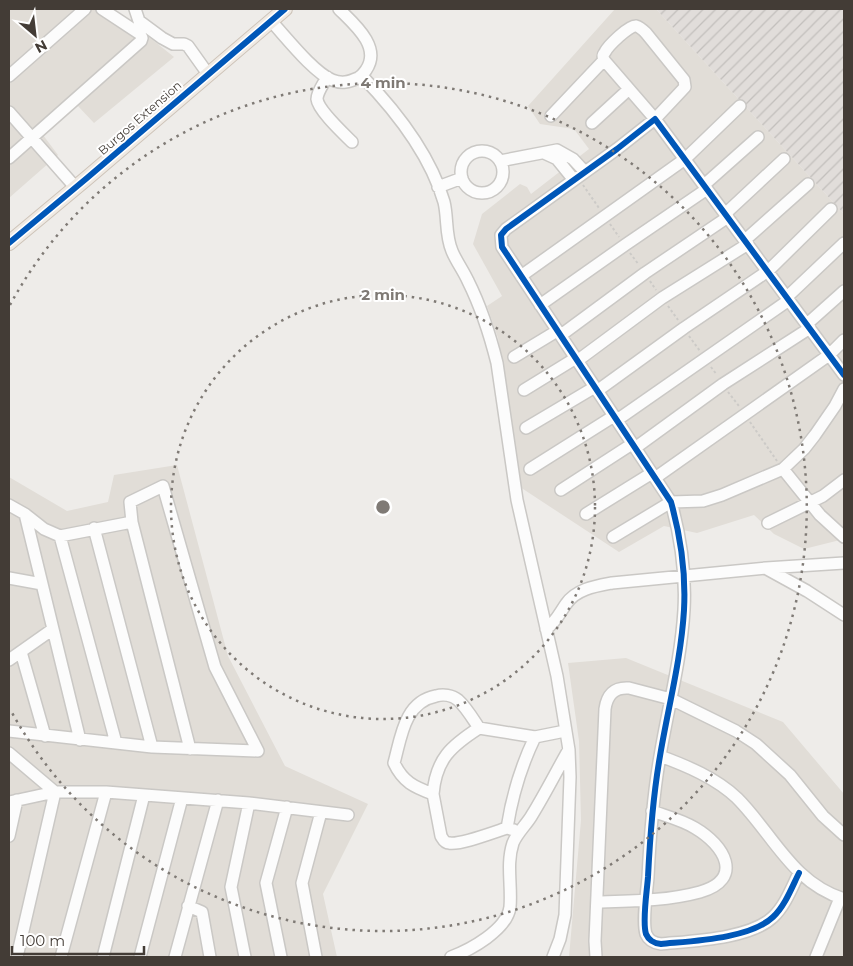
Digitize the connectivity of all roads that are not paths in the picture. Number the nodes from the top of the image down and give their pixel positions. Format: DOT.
graph roads {
  1 [pos="85,9"];
  2 [pos="102,9"];
  3 [pos="135,9"];
  4 [pos="286,9"];
  5 [pos="339,9"];
  6 [pos="271,21"];
  7 [pos="604,60"];
  8 [pos="208,74"];
  9 [pos="9,76"];
  10 [pos="362,76"];
  11 [pos="327,77"];
  12 [pos="629,89"];
  13 [pos="740,106"];
  14 [pos="9,112"];
  15 [pos="551,116"];
  16 [pos="655,119"];
  17 [pos="592,124"];
  18 [pos="758,137"];
  19 [pos="32,138"];
  20 [pos="352,142"];
  21 [pos="544,153"];
  22 [pos="9,158"];
  23 [pos="685,159"];
  24 [pos="784,159"];
  25 [pos="500,161"];
  26 [pos="585,172"];
  27 [pos="462,178"];
  28 [pos="574,180"];
  29 [pos="808,184"];
  30 [pos="438,187"];
  31 [pos="706,187"];
  32 [pos="76,188"];
  33 [pos="831,209"];
  34 [pos="727,216"];
  35 [pos="746,242"];
  36 [pos="844,242"];
  37 [pos="9,243"];
  38 [pos="768,271"];
  39 [pos="521,276"];
  40 [pos="844,291"];
  41 [pos="788,299"];
  42 [pos="540,305"];
  43 [pos="808,326"];
  44 [pos="559,333"];
  45 [pos="844,340"];
  46 [pos="829,355"];
  47 [pos="514,357"];
  48 [pos="576,359"];
  49 [pos="844,375"];
  50 [pos="596,389"];
  51 [pos="844,389"];
  52 [pos="524,390"];
  53 [pos="615,418"];
  54 [pos="526,428"];
  55 [pos="634,446"];
  56 [pos="530,469"];
  57 [pos="783,469"];
  58 [pos="653,475"];
  59 [pos="844,480"];
  60 [pos="561,490"];
  61 [pos="671,502"];
  62 [pos="810,502"];
  63 [pos="9,505"];
  64 [pos="25,514"];
  65 [pos="586,514"];
  66 [pos="132,522"];
  67 [pos="768,523"];
  68 [pos="839,525"];
  69 [pos="94,528"];
  70 [pos="60,536"];
  71 [pos="844,536"];
  72 [pos="613,537"];
  73 [pos="844,563"];
  74 [pos="766,568"];
  75 [pos="683,577"];
  76 [pos="9,578"];
  77 [pos="42,584"];
  78 [pos="844,615"];
  79 [pos="53,629"];
  80 [pos="546,629"];
  81 [pos="21,652"];
  82 [pos="9,660"];
  83 [pos="672,699"];
  84 [pos="479,728"];
  85 [pos="9,731"];
  86 [pos="565,731"];
  87 [pos="45,736"];
  88 [pos="535,737"];
  89 [pos="80,740"];
  90 [pos="116,743"];
  91 [pos="152,748"];
  92 [pos="190,749"];
  93 [pos="569,750"];
  94 [pos="9,753"];
  95 [pos="660,756"];
  96 [pos="55,792"];
  97 [pos="106,792"];
  98 [pos="433,794"];
  99 [pos="144,795"];
  100 [pos="182,798"];
  101 [pos="218,800"];
  102 [pos="13,801"];
  103 [pos="250,802"];
  104 [pos="287,807"];
  105 [pos="652,811"];
  106 [pos="321,812"];
  107 [pos="348,815"];
  108 [pos="507,828"];
  109 [pos="520,833"];
  110 [pos="844,835"];
  111 [pos="9,836"];
  112 [pos="799,873"];
  113 [pos="842,899"];
  114 [pos="646,901"];
  115 [pos="597,902"];
  116 [pos="188,906"];
  117 [pos="17,957"];
  118 [pos="61,957"];
  119 [pos="103,957"];
  120 [pos="140,957"];
  121 [pos="174,957"];
  122 [pos="210,957"];
  123 [pos="245,957"];
  124 [pos="281,957"];
  125 [pos="316,957"];
  126 [pos="451,957"];
  127 [pos="553,957"];
  128 [pos="596,957"];
  129 [pos="816,957"];
  1 -- 9 [label="street"];
  2 -- 19 [label="street"];
  3 -- 8 [label="street"];
  4 -- 6 [label="main road, Burgos Extension"];
  5 -- 10 [label="street"];
  6 -- 8 [label="main road, Burgos Extension"];
  6 -- 11 [label="street"];
  7 -- 12 [label="street"];
  7 -- 15 [label="street"];
  7 -- 16 [label="street"];
  8 -- 32 [label="main road, Burgos Extension"];
  10 -- 11 [label="street"];
  10 -- 30 [label="street"];
  11 -- 20 [label="street"];
  12 -- 16 [label="street"];
  12 -- 17 [label="street"];
  13 -- 23 [label="street"];
  14 -- 19 [label="street"];
  16 -- 23 [label="street"];
  16 -- 26 [label="street"];
  18 -- 31 [label="street"];
  19 -- 22 [label="street"];
  19 -- 32 [label="street"];
  21 -- 25 [label="street"];
  21 -- 26 [label="street"];
  21 -- 28 [label="street"];
  23 -- 31 [label="street"];
  23 -- 39 [label="street"];
  24 -- 34 [label="street"];
  25 -- 27 [label="street"];
  25 -- 27 [label="street"];
  26 -- 28 [label="street"];
  27 -- 30 [label="street"];
  28 -- 39 [label="street"];
  29 -- 35 [label="street"];
  30 -- 80 [label="street"];
  31 -- 34 [label="street"];
  31 -- 42 [label="street"];
  32 -- 37 [label="main road, Burgos Extension"];
  33 -- 38 [label="street"];
  34 -- 35 [label="street"];
  34 -- 44 [label="street"];
  35 -- 38 [label="street"];
  35 -- 48 [label="street"];
  36 -- 41 [label="street"];
  38 -- 41 [label="street"];
  38 -- 50 [label="street"];
  39 -- 42 [label="street"];
  40 -- 43 [label="street"];
  41 -- 43 [label="street"];
  41 -- 53 [label="street"];
  42 -- 44 [label="street"];
  43 -- 46 [label="street"];
  43 -- 55 [label="street"];
  44 -- 47 [label="street"];
  44 -- 48 [label="street"];
  45 -- 46 [label="street"];
  46 -- 49 [label="street"];
  46 -- 58 [label="street"];
  48 -- 50 [label="street"];
  48 -- 52 [label="street"];
  50 -- 53 [label="street"];
  50 -- 54 [label="street"];
  51 -- 57 [label="street"];
  53 -- 55 [label="street"];
  53 -- 56 [label="street"];
  55 -- 58 [label="street"];
  55 -- 60 [label="street"];
  57 -- 61 [label="street"];
  57 -- 62 [label="street"];
  58 -- 61 [label="street"];
  58 -- 65 [label="street"];
  59 -- 62 [label="street"];
  61 -- 72 [label="street"];
  61 -- 75 [label="street"];
  62 -- 67 [label="street"];
  62 -- 68 [label="street"];
  63 -- 64 [label="street"];
  64 -- 70 [label="street"];
  64 -- 77 [label="street"];
  66 -- 69 [label="street"];
  66 -- 92 [label="street"];
  66 -- 92 [label="street"];
  68 -- 71 [label="street"];
  69 -- 70 [label="street"];
  69 -- 91 [label="street"];
  70 -- 90 [label="street"];
  73 -- 74 [label="street"];
  74 -- 75 [label="street"];
  74 -- 78 [label="street"];
  75 -- 80 [label="street"];
  75 -- 83 [label="street"];
  76 -- 77 [label="street"];
  77 -- 79 [label="street"];
  79 -- 81 [label="street"];
  79 -- 89 [label="street"];
  80 -- 86 [label="street"];
  81 -- 82 [label="street"];
  81 -- 87 [label="street"];
  83 -- 95 [label="street"];
  83 -- 110 [label="street"];
  83 -- 115 [label="street"];
  84 -- 88 [label="street"];
  84 -- 98 [label="street"];
  84 -- 98 [label="street"];
  85 -- 87 [label="street"];
  86 -- 88 [label="street"];
  86 -- 93 [label="street"];
  87 -- 89 [label="street"];
  88 -- 108 [label="street"];
  89 -- 90 [label="street"];
  90 -- 91 [label="street"];
  91 -- 92 [label="street"];
  93 -- 109 [label="street"];
  93 -- 127 [label="street"];
  94 -- 96 [label="street"];
  95 -- 105 [label="street"];
  95 -- 112 [label="street"];
  96 -- 97 [label="street"];
  96 -- 102 [label="street"];
  96 -- 117 [label="street"];
  97 -- 99 [label="street"];
  97 -- 118 [label="street"];
  98 -- 108 [label="street"];
  99 -- 100 [label="street"];
  99 -- 119 [label="street"];
  100 -- 101 [label="street"];
  100 -- 120 [label="street"];
  101 -- 103 [label="street"];
  101 -- 116 [label="street"];
  102 -- 111 [label="street"];
  103 -- 104 [label="street"];
  103 -- 123 [label="street"];
  104 -- 106 [label="street"];
  104 -- 124 [label="street"];
  105 -- 114 [label="street"];
  105 -- 114 [label="street"];
  106 -- 107 [label="street"];
  106 -- 125 [label="street"];
  108 -- 109 [label="street"];
  109 -- 126 [label="street"];
  112 -- 113 [label="street"];
  112 -- 114 [label="street"];
  113 -- 129 [label="street"];
  114 -- 115 [label="street"];
  115 -- 128 [label="street"];
  116 -- 121 [label="street"];
  116 -- 122 [label="street"];
}
